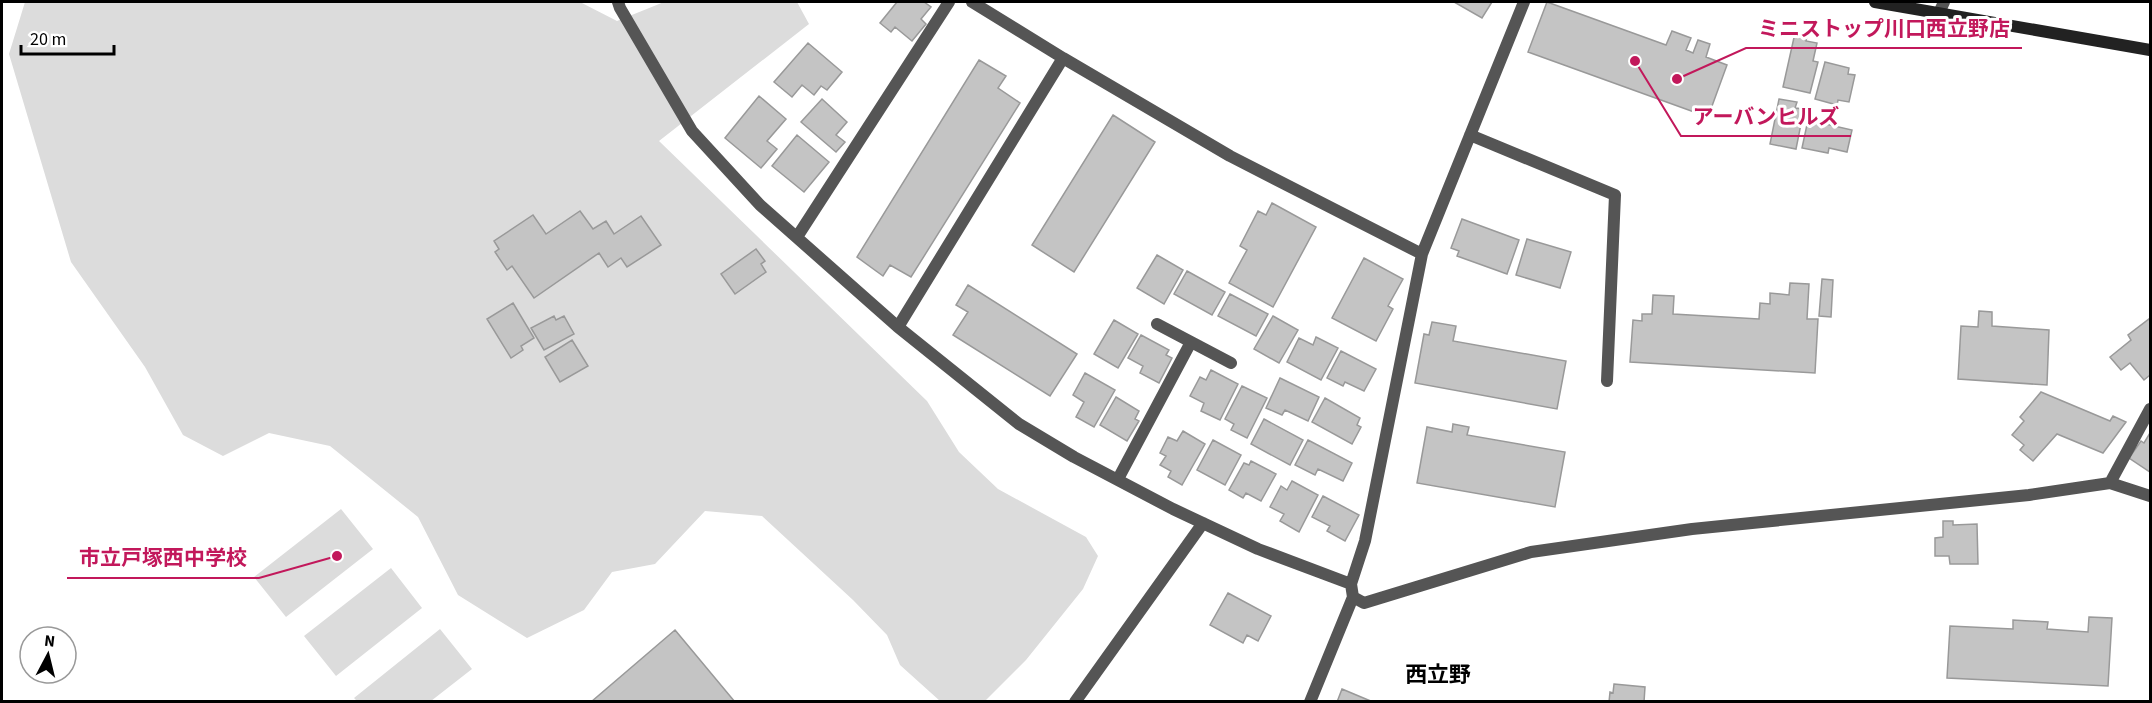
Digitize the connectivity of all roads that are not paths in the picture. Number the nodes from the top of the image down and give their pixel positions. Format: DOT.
graph roads {
  1 [pos="618,2"];
  2 [pos="949,2"];
  3 [pos="972,2"];
  4 [pos="990,2"];
  5 [pos="1524,2"];
  6 [pos="1875,2"];
  7 [pos="1941,7"];
  8 [pos="995,14"];
  9 [pos="2151,50"];
  10 [pos="1063,58"];
  11 [pos="1470,135"];
  12 [pos="797,237"];
  13 [pos="1422,254"];
  14 [pos="1156,324"];
  15 [pos="898,327"];
  16 [pos="1191,342"];
  17 [pos="1231,363"];
  18 [pos="1606,381"];
  19 [pos="2151,409"];
  20 [pos="1118,480"];
  21 [pos="2110,483"];
  22 [pos="2151,496"];
  23 [pos="1203,523"];
  24 [pos="1351,584"];
  25 [pos="1353,597"];
  26 [pos="1075,702"];
  27 [pos="1310,702"];
  1 -- 12 [label="street"];
  2 -- 12 [label="street"];
  3 -- 8 [label="street"];
  4 -- 8 [label="street"];
  5 -- 11 [label="street"];
  6 -- 7 [label="main road"];
  7 -- 9 [label="main road"];
  8 -- 10 [label="street"];
  10 -- 13 [label="street"];
  10 -- 15 [label="street"];
  11 -- 13 [label="street"];
  11 -- 18 [label="street"];
  12 -- 15 [label="street"];
  13 -- 24 [label="street"];
  14 -- 16 [label="street"];
  15 -- 20 [label="street"];
  16 -- 17 [label="street"];
  16 -- 20 [label="street"];
  19 -- 21 [label="street"];
  20 -- 23 [label="street"];
  21 -- 22 [label="street"];
  21 -- 25 [label="street"];
  23 -- 24 [label="street"];
  23 -- 26 [label="street"];
  24 -- 25 [label="street"];
  25 -- 27 [label="street"];
}
